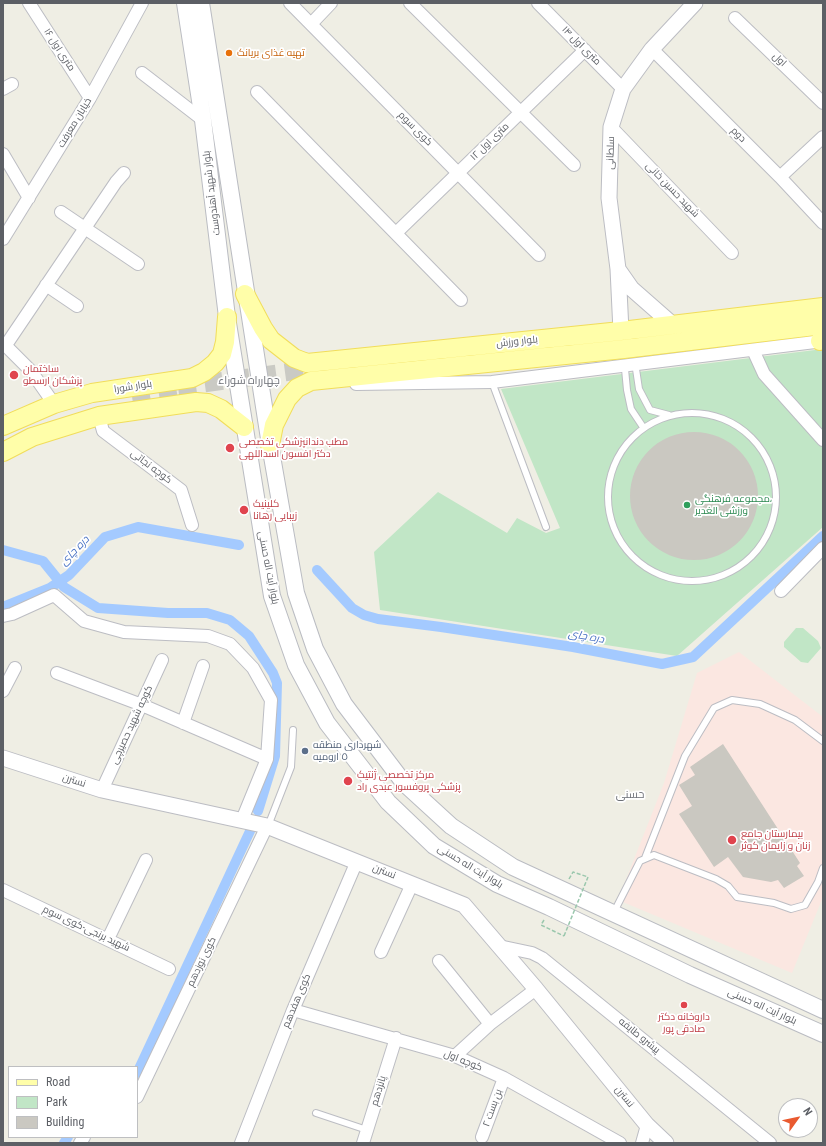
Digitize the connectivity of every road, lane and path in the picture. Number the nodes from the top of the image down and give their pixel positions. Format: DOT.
graph roads {
  1 [pos="29,3"];
  2 [pos="142,3"];
  3 [pos="185,3"];
  4 [pos="201,3"];
  5 [pos="290,3"];
  6 [pos="332,3"];
  7 [pos="410,3"];
  8 [pos="538,3"];
  9 [pos="695,3"];
  10 [pos="736,18"];
  11 [pos="310,24"];
  12 [pos="652,49"];
  13 [pos="585,50"];
  14 [pos="142,73"];
  15 [pos="623,89"];
  16 [pos="257,92"];
  17 [pos="90,98"];
  18 [pos="823,103"];
  19 [pos="521,112"];
  20 [pos="203,120"];
  21 [pos="612,127"];
  22 [pos="823,137"];
  23 [pos="3,154"];
  24 [pos="574,165"];
  25 [pos="124,173"];
  26 [pos="458,173"];
  27 [pos="780,177"];
  28 [pos="29,198"];
  29 [pos="61,212"];
  30 [pos="823,223"];
  31 [pos="84,229"];
  32 [pos="396,233"];
  33 [pos="4,234"];
  34 [pos="732,253"];
  35 [pos="539,255"];
  36 [pos="138,264"];
  37 [pos="618,269"];
  38 [pos="46,285"];
  39 [pos="245,294"];
  40 [pos="461,300"];
  41 [pos="78,306"];
  42 [pos="823,307"];
  43 [pos="227,317"];
  44 [pos="673,325"];
  45 [pos="621,331"];
  46 [pos="822,337"];
  47 [pos="4,344"];
  48 [pos="753,350"];
  49 [pos="627,356"];
  50 [pos="256,359"];
  51 [pos="234,362"];
  52 [pos="307,363"];
  53 [pos="192,378"];
  54 [pos="333,379"];
  55 [pos="311,381"];
  56 [pos="492,382"];
  57 [pos="237,383"];
  58 [pos="262,400"];
  59 [pos="196,402"];
  60 [pos="54,404"];
  61 [pos="241,404"];
  62 [pos="669,415"];
  63 [pos="99,416"];
  64 [pos="3,426"];
  65 [pos="244,427"];
  66 [pos="644,427"];
  67 [pos="823,440"];
  68 [pos="270,445"];
  69 [pos="3,452"];
  70 [pos="192,525"];
  71 [pos="546,527"];
  72 [pos="823,548"];
  73 [pos="781,591"];
  74 [pos="3,616"];
  75 [pos="162,660"];
  76 [pos="203,666"];
  77 [pos="15,668"];
  78 [pos="57,673"];
  79 [pos="3,691"];
  80 [pos="142,705"];
  81 [pos="183,723"];
  82 [pos="293,730"];
  83 [pos="823,741"];
  84 [pos="3,758"];
  85 [pos="267,759"];
  86 [pos="102,790"];
  87 [pos="242,820"];
  88 [pos="268,826"];
  89 [pos="645,858"];
  90 [pos="146,860"];
  91 [pos="357,861"];
  92 [pos="823,868"];
  93 [pos="573,872"];
  94 [pos="412,884"];
  95 [pos="3,890"];
  96 [pos="614,913"];
  97 [pos="541,925"];
  98 [pos="108,939"];
  99 [pos="499,946"];
  100 [pos="381,952"];
  101 [pos="700,954"];
  102 [pos="439,961"];
  103 [pos="169,968"];
  104 [pos="690,975"];
  105 [pos="536,989"];
  106 [pos="293,1010"];
  107 [pos="823,1010"];
  108 [pos="490,1024"];
  109 [pos="823,1034"];
  110 [pos="396,1038"];
  111 [pos="455,1056"];
  112 [pos="504,1078"];
  113 [pos="138,1095"];
  114 [pos="316,1113"];
  115 [pos="647,1125"];
  116 [pos="367,1130"];
  117 [pos="482,1137"];
  118 [pos="241,1143"];
  119 [pos="364,1143"];
  120 [pos="620,1143"];
  121 [pos="642,1143"];
  122 [pos="666,1143"];
  123 [pos="770,1143"];
  1 -- 17 [label="street, ۱۶ متری اول"];
  2 -- 17 [label="street, خیابان معرفت"];
  3 -- 20 [label="main road, بلوار شهید آهندوست"];
  4 -- 39 [label="main road, بلوار شهید آهندوست"];
  5 -- 11 [label="street, کوی سوم"];
  6 -- 11 [label="street"];
  7 -- 19 [label="street"];
  8 -- 13 [label="street, ۱۴ متری اول"];
  9 -- 12 [label="street, سلطانی"];
  10 -- 18 [label="street, اول"];
  11 -- 26 [label="street, کوی سوم"];
  12 -- 15 [label="street, سلطانی"];
  12 -- 27 [label="street, دوم"];
  13 -- 15 [label="street, ۱۴ متری اول"];
  13 -- 19 [label="street, ۱۲ متری اول"];
  14 -- 20 [label="street"];
  15 -- 21 [label="street, سلطانی"];
  16 -- 32 [label="street"];
  17 -- 28 [label="street, خیابان معرفت"];
  19 -- 24 [label="street"];
  19 -- 26 [label="street, ۱۲ متری اول"];
  20 -- 43 [label="main road, بلوار شهید آهندوست"];
  21 -- 34 [label="street, شهید حسین خانی"];
  21 -- 37 [label="street, سلطانی"];
  22 -- 27 [label="street"];
  23 -- 28 [label="street"];
  25 -- 31 [label="street"];
  26 -- 32 [label="street, ۱۲ متری اول"];
  26 -- 35 [label="street, کوی سوم"];
  27 -- 30 [label="street, دوم"];
  28 -- 33 [label="street, خیابان معرفت"];
  29 -- 31 [label="street"];
  31 -- 36 [label="street"];
  31 -- 38 [label="street"];
  32 -- 40 [label="street"];
  37 -- 44 [label="street"];
  37 -- 45 [label="street, سلطانی"];
  38 -- 41 [label="street"];
  38 -- 47 [label="street"];
  39 -- 50 [label="main road, بلوار شهید آهندوست"];
  39 -- 52 [label="main road"];
  42 -- 44 [label="main road, بلوار ورزش"];
  43 -- 51 [label="main road, بلوار شهید آهندوست"];
  43 -- 53 [label="main road, بلوار شورا"];
  44 -- 45 [label="main road, بلوار ورزش"];
  45 -- 52 [label="main road, بلوار ورزش"];
  46 -- 48 [label="street"];
  46 -- 49 [label="main road, بلوار ورزش"];
  47 -- 60 [label="street"];
  48 -- 49 [label="street"];
  48 -- 67 [label="street"];
  49 -- 54 [label="main road, بلوار ورزش"];
  49 -- 56 [label="street"];
  49 -- 62 [label="lane"];
  49 -- 66 [label="lane"];
  50 -- 51 [label="main road"];
  50 -- 58 [label="main road, بلوار شهید آهندوست"];
  51 -- 57 [label="main road, بلوار شهید آهندوست"];
  52 -- 55 [label="main road"];
  53 -- 59 [label="main road"];
  53 -- 60 [label="main road, بلوار شورا"];
  54 -- 55 [label="main road, بلوار ورزش"];
  54 -- 56 [label="street"];
  55 -- 68 [label="main road, بلوار ورزش"];
  56 -- 71 [label="lane"];
  57 -- 61 [label="main road, بلوار آیت اله حسنی"];
  58 -- 61 [label="main road"];
  58 -- 68 [label="main road"];
  59 -- 63 [label="main road"];
  59 -- 65 [label="main road"];
  60 -- 64 [label="main road, بلوار شورا"];
  61 -- 65 [label="main road, بلوار آیت اله حسنی"];
  62 -- 66 [label="lane"];
  62 -- 66 [label="lane"];
  63 -- 69 [label="main road"];
  63 -- 70 [label="street, کوچه نجاتی"];
  65 -- 104 [label="main road, بلوار آیت اله حسنی"];
  68 -- 96 [label="main road"];
  72 -- 73 [label="street"];
  74 -- 85 [label="street"];
  75 -- 80 [label="street, کوچه شهید حصیرچی"];
  76 -- 81 [label="street"];
  77 -- 79 [label="street"];
  78 -- 80 [label="street"];
  80 -- 81 [label="street"];
  80 -- 86 [label="street, کوچه شهید حصیرچی"];
  81 -- 85 [label="street"];
  82 -- 88 [label="lane"];
  83 -- 89 [label="lane"];
  84 -- 86 [label="street, نسترن"];
  85 -- 87 [label="street"];
  86 -- 87 [label="street, نسترن"];
  87 -- 88 [label="street, نسترن"];
  88 -- 91 [label="street, نسترن"];
  88 -- 113 [label="street, کوی نوزدهم"];
  89 -- 92 [label="lane"];
  89 -- 96 [label="lane"];
  90 -- 98 [label="street"];
  91 -- 94 [label="street, نسترن"];
  91 -- 106 [label="street, کوی هفدهم"];
  93 -- 97 [label="path, bridge"];
  94 -- 99 [label="street, نسترن"];
  94 -- 100 [label="street"];
  95 -- 98 [label="street, شهید برنجی-کوی سوم"];
  96 -- 101 [label="main road"];
  98 -- 103 [label="street, شهید برنجی-کوی سوم"];
  99 -- 105 [label="street, نسترن"];
  99 -- 123 [label="street, پیشرو طایفه"];
  101 -- 104 [label="main road"];
  101 -- 107 [label="main road"];
  102 -- 108 [label="street"];
  104 -- 109 [label="main road, بلوار آیت اله حسنی"];
  105 -- 108 [label="street"];
  105 -- 115 [label="street, نسترن"];
  106 -- 110 [label="street, کوچه اول"];
  106 -- 118 [label="street, کوی هفدهم"];
  108 -- 111 [label="street"];
  110 -- 111 [label="street, کوچه اول"];
  110 -- 116 [label="street, پانزدهم"];
  111 -- 112 [label="street, کوچه اول"];
  112 -- 117 [label="street, بن بست ۲"];
  112 -- 120 [label="street, کوچه اول"];
  114 -- 116 [label="lane"];
  115 -- 121 [label="street"];
  115 -- 122 [label="street, نسترن"];
  116 -- 119 [label="street, پانزدهم"];
}
